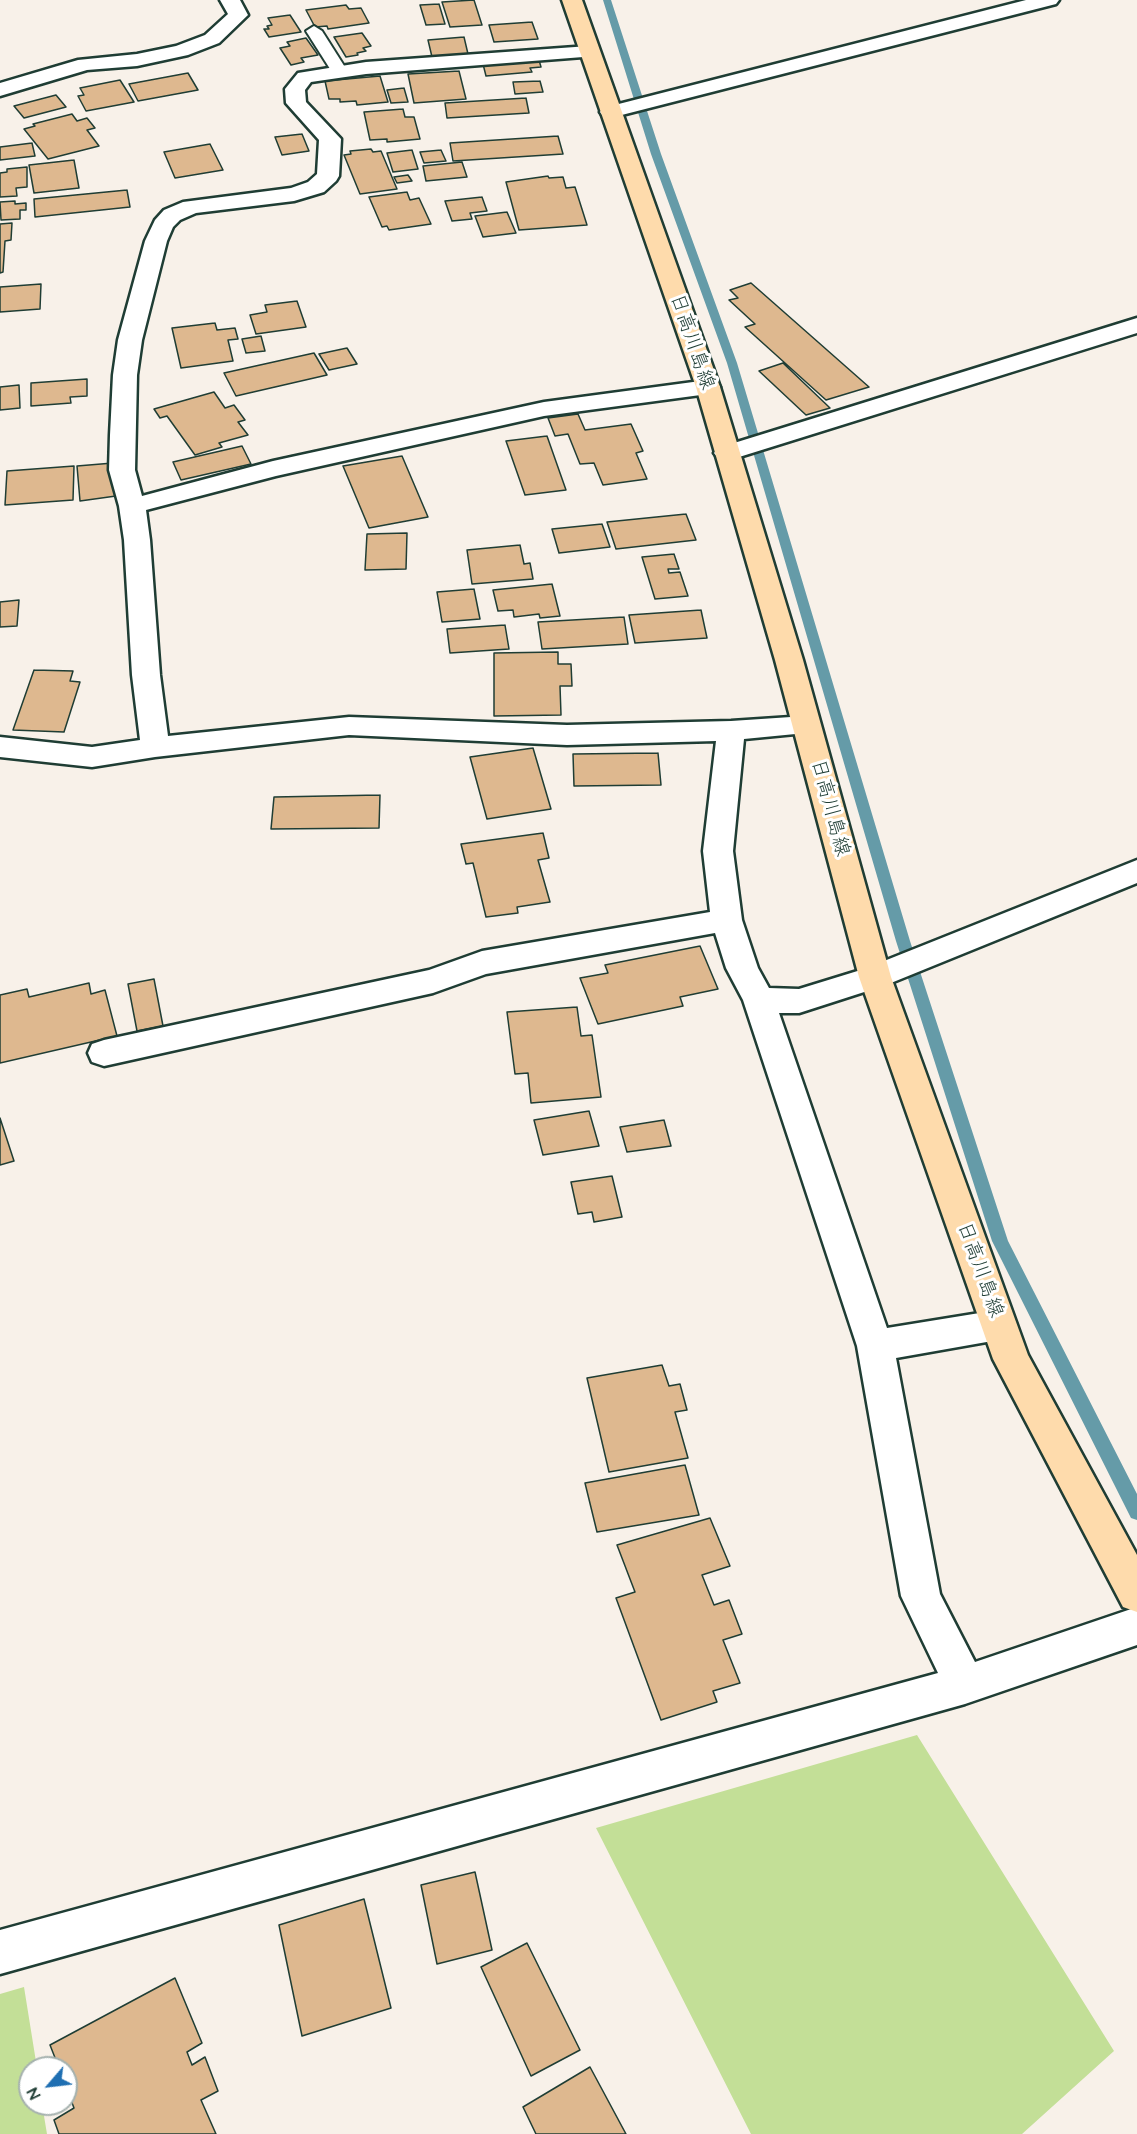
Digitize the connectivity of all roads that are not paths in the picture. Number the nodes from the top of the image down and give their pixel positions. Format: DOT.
graph roads {
  1 [pos="230,0"];
  2 [pos="572,0"];
  3 [pos="1049,0"];
  4 [pos="314,31"];
  5 [pos="589,52"];
  6 [pos="340,72"];
  7 [pos="0,90"];
  8 [pos="610,112"];
  9 [pos="1137,325"];
  10 [pos="708,387"];
  11 [pos="727,453"];
  12 [pos="132,506"];
  13 [pos="806,725"];
  14 [pos="731,731"];
  15 [pos="0,747"];
  16 [pos="154,747"];
  17 [pos="1137,871"];
  18 [pos="726,920"];
  19 [pos="874,977"];
  20 [pos="759,1000"];
  21 [pos="104,1053"];
  22 [pos="998,1325"];
  23 [pos="875,1346"];
  24 [pos="1137,1594"];
  25 [pos="1137,1626"];
  26 [pos="964,1685"];
  27 [pos="0,1952"];
  1 -- 7 [label="street"];
  2 -- 5 [label="main road, 日高川島線"];
  3 -- 8 [label="street"];
  4 -- 6 [label="lane"];
  5 -- 6 [label="street"];
  5 -- 8 [label="main road, 日高川島線"];
  6 -- 12 [label="street"];
  8 -- 10 [label="main road, 日高川島線"];
  9 -- 11 [label="street"];
  10 -- 11 [label="main road, 日高川島線"];
  10 -- 12 [label="street"];
  11 -- 13 [label="main road, 日高川島線"];
  12 -- 16 [label="street"];
  13 -- 14 [label="street"];
  13 -- 19 [label="main road, 日高川島線"];
  14 -- 16 [label="street"];
  14 -- 18 [label="street"];
  15 -- 16 [label="street"];
  17 -- 19 [label="street"];
  18 -- 20 [label="street"];
  18 -- 21 [label="street"];
  19 -- 20 [label="street"];
  19 -- 22 [label="main road, 日高川島線"];
  20 -- 23 [label="street"];
  22 -- 23 [label="street"];
  22 -- 24 [label="main road, 日高川島線"];
  23 -- 26 [label="street"];
  25 -- 26 [label="street"];
  26 -- 27 [label="street"];
}
